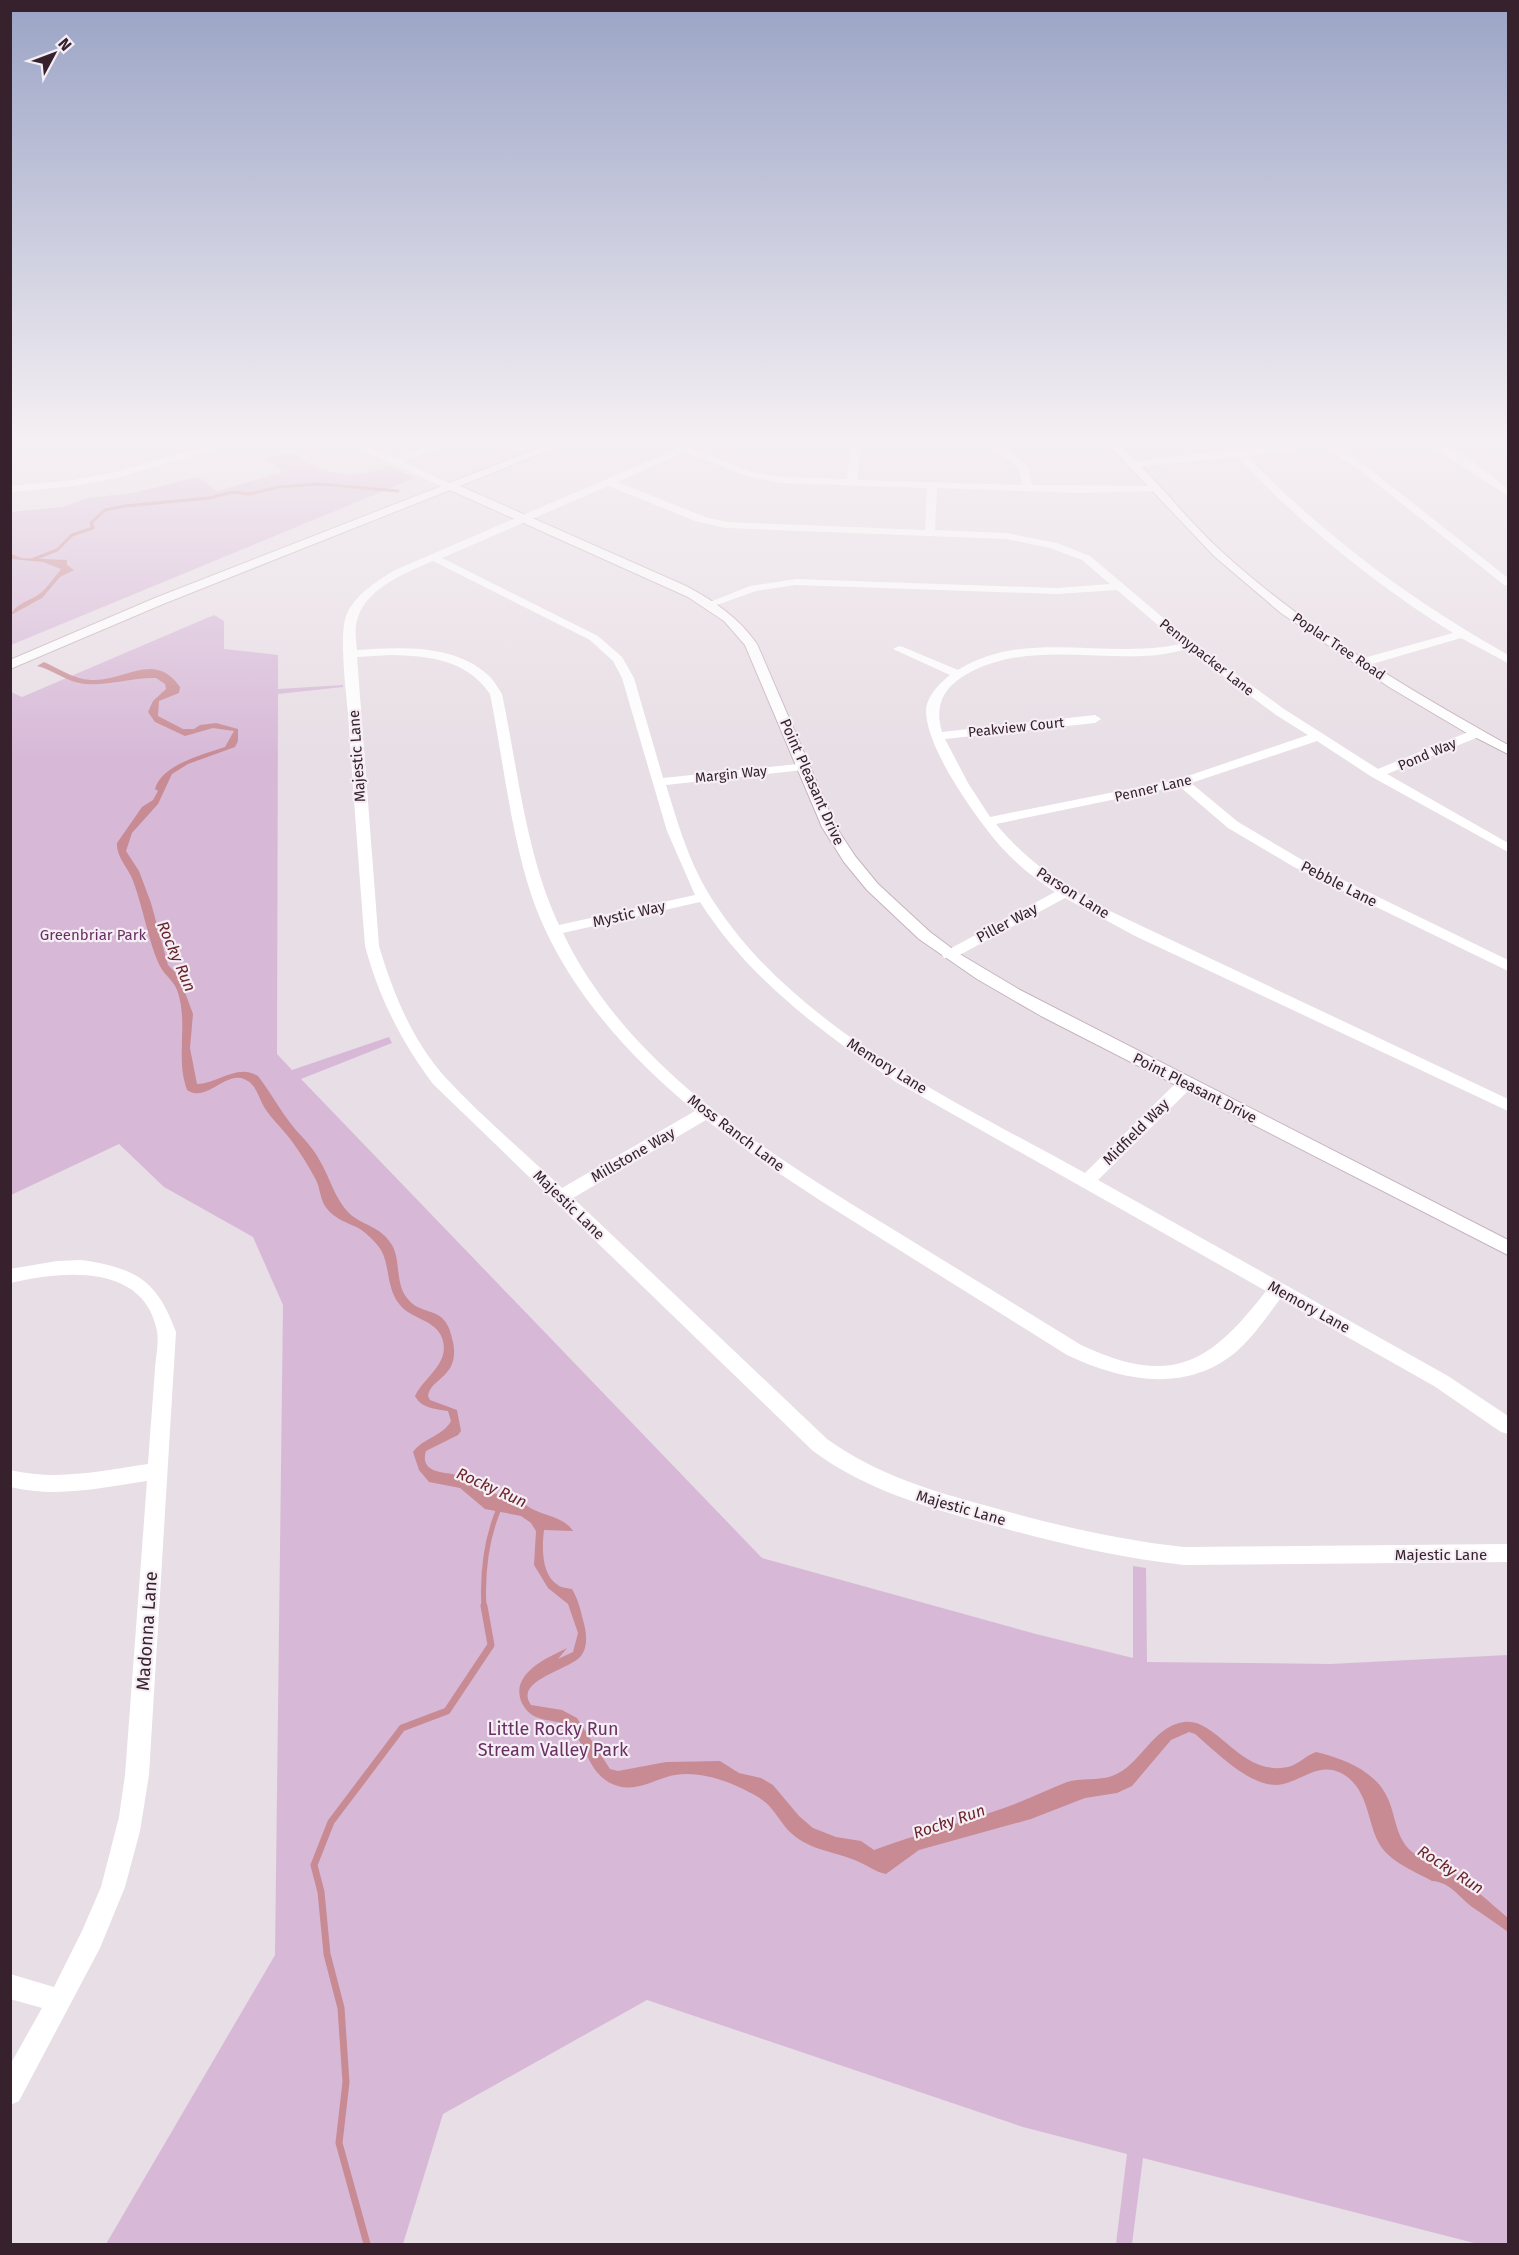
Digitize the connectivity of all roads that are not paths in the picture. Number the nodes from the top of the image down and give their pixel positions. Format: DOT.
graph roads {
  1 [pos="279,547"];
  2 [pos="291,547"];
  3 [pos="455,547"];
  4 [pos="586,547"];
  5 [pos="1059,547"];
  6 [pos="1213,547"];
  7 [pos="1336,547"];
  8 [pos="1464,547"];
  9 [pos="432,557"];
  10 [pos="1509,583"];
  11 [pos="1120,586"];
  12 [pos="711,604"];
  13 [pos="1462,634"];
  14 [pos="1189,645"];
  15 [pos="899,649"];
  16 [pos="10,654"];
  17 [pos="352,654"];
  18 [pos="1509,660"];
  19 [pos="1361,663"];
  20 [pos="10,664"];
  21 [pos="958,674"];
  22 [pos="1095,719"];
  23 [pos="1477,733"];
  24 [pos="937,736"];
  25 [pos="1316,737"];
  26 [pos="1509,750"];
  27 [pos="803,766"];
  28 [pos="1377,774"];
  29 [pos="660,782"];
  30 [pos="1182,782"];
  31 [pos="986,822"];
  32 [pos="1509,848"];
  33 [pos="1066,892"];
  34 [pos="704,897"];
  35 [pos="554,931"];
  36 [pos="949,955"];
  37 [pos="1509,966"];
  38 [pos="1186,1083"];
  39 [pos="1509,1105"];
  40 [pos="705,1113"];
  41 [pos="1086,1182"];
  42 [pos="560,1197"];
  43 [pos="1509,1248"];
  44 [pos="10,1276"];
  45 [pos="1278,1289"];
  46 [pos="1509,1426"];
  47 [pos="157,1471"];
  48 [pos="10,1478"];
  49 [pos="1509,1553"];
  50 [pos="10,1986"];
  51 [pos="59,2001"];
  52 [pos="10,2092"];
  1 -- 16 [label="street"];
  2 -- 20 [label="street"];
  3 -- 9 [label="street, Majestic Lane"];
  4 -- 12 [label="street, Point Pleasant Drive"];
  5 -- 11 [label="street, Pennypacker Lane"];
  6 -- 19 [label="street, Poplar Tree Road"];
  7 -- 13 [label="street"];
  8 -- 10 [label="street"];
  9 -- 17 [label="street, Majestic Lane"];
  9 -- 29 [label="street, Memory Lane"];
  11 -- 12 [label="street"];
  11 -- 14 [label="street, Pennypacker Lane"];
  12 -- 27 [label="street, Point Pleasant Drive"];
  13 -- 18 [label="street"];
  13 -- 19 [label="street"];
  14 -- 21 [label="street, Parson Lane"];
  14 -- 25 [label="street, Pennypacker Lane"];
  15 -- 21 [label="street"];
  17 -- 35 [label="street, Moss Ranch Lane"];
  17 -- 42 [label="street, Majestic Lane"];
  19 -- 23 [label="street, Poplar Tree Road"];
  21 -- 24 [label="street, Parson Lane"];
  22 -- 24 [label="street, Peakview Court"];
  23 -- 26 [label="street, Poplar Tree Road"];
  23 -- 28 [label="street, Pond Way"];
  24 -- 31 [label="street, Parson Lane"];
  25 -- 28 [label="street, Pennypacker Lane"];
  25 -- 30 [label="street, Penner Lane"];
  27 -- 29 [label="street, Margin Way"];
  27 -- 36 [label="street, Point Pleasant Drive"];
  28 -- 32 [label="street, Pennypacker Lane"];
  29 -- 34 [label="street, Memory Lane"];
  30 -- 31 [label="street, Penner Lane"];
  30 -- 37 [label="street, Pebble Lane"];
  31 -- 33 [label="street, Parson Lane"];
  33 -- 36 [label="street, Piller Way"];
  33 -- 39 [label="street, Parson Lane"];
  34 -- 35 [label="street, Mystic Way"];
  34 -- 41 [label="street, Memory Lane"];
  35 -- 40 [label="street, Moss Ranch Lane"];
  36 -- 38 [label="street, Point Pleasant Drive"];
  38 -- 41 [label="street, Midfield Way"];
  38 -- 43 [label="street, Point Pleasant Drive"];
  40 -- 42 [label="street, Millstone Way"];
  40 -- 45 [label="street, Moss Ranch Lane"];
  41 -- 45 [label="street, Memory Lane"];
  42 -- 49 [label="street, Majestic Lane"];
  44 -- 47 [label="street, Madonna Lane"];
  45 -- 46 [label="street, Memory Lane"];
  47 -- 48 [label="street"];
  47 -- 51 [label="street, Madonna Lane"];
  50 -- 51 [label="street"];
  51 -- 52 [label="street, Madonna Lane"];
}
